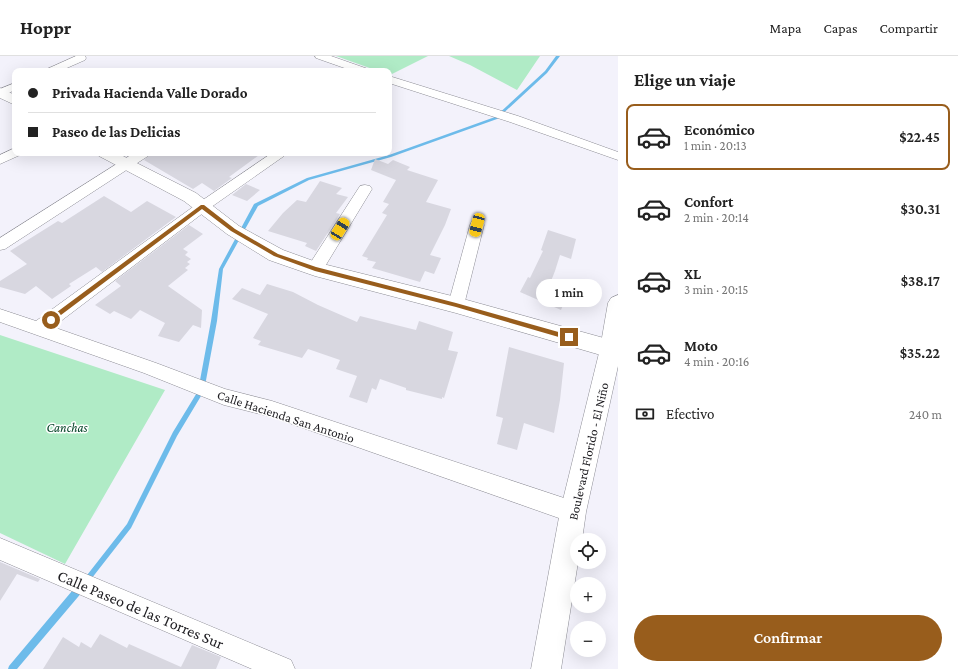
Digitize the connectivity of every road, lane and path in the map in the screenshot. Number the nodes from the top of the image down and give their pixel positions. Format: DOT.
graph roads {
  1 [pos="320,56"];
  2 [pos="81,58"];
  3 [pos="58,68"];
  4 [pos="355,68"];
  5 [pos="392,81"];
  6 [pos="12,87"];
  7 [pos="0,92"];
  8 [pos="12,99"];
  9 [pos="12,154"];
  10 [pos="110,156"];
  11 [pos="138,156"];
  12 [pos="277,156"];
  13 [pos="618,156"];
  14 [pos="0,160"];
  15 [pos="124,164"];
  16 [pos="365,190"];
  17 [pos="202,206"];
  18 [pos="477,225"];
  19 [pos="0,245"];
  20 [pos="315,269"];
  21 [pos="618,303"];
  22 [pos="456,305"];
  23 [pos="0,315"];
  24 [pos="38,329"];
  25 [pos="611,349"];
  26 [pos="573,512"];
  27 [pos="0,549"];
  28 [pos="282,669"];
  29 [pos="546,669"];
  1 -- 4 [label="street"];
  2 -- 3 [label="street"];
  5 -- 13 [label="street"];
  6 -- 7 [label="street"];
  7 -- 8 [label="street"];
  9 -- 14 [label="street"];
  10 -- 15 [label="street"];
  11 -- 15 [label="street"];
  12 -- 17 [label="street"];
  15 -- 17 [label="street"];
  15 -- 19 [label="street"];
  16 -- 20 [label="street"];
  17 -- 20 [label="street"];
  17 -- 24 [label="street"];
  18 -- 22 [label="street"];
  20 -- 22 [label="street"];
  21 -- 25 [label="street, Boulevard Florido - El Niño"];
  22 -- 25 [label="street"];
  23 -- 24 [label="street, Calle Hacienda San Antonio"];
  24 -- 26 [label="street, Calle Hacienda San Antonio"];
  25 -- 26 [label="street, Boulevard Florido - El Niño"];
  26 -- 29 [label="street, Boulevard Florido - El Niño"];
  27 -- 28 [label="street, Calle Paseo de las Torres Sur"];
}
